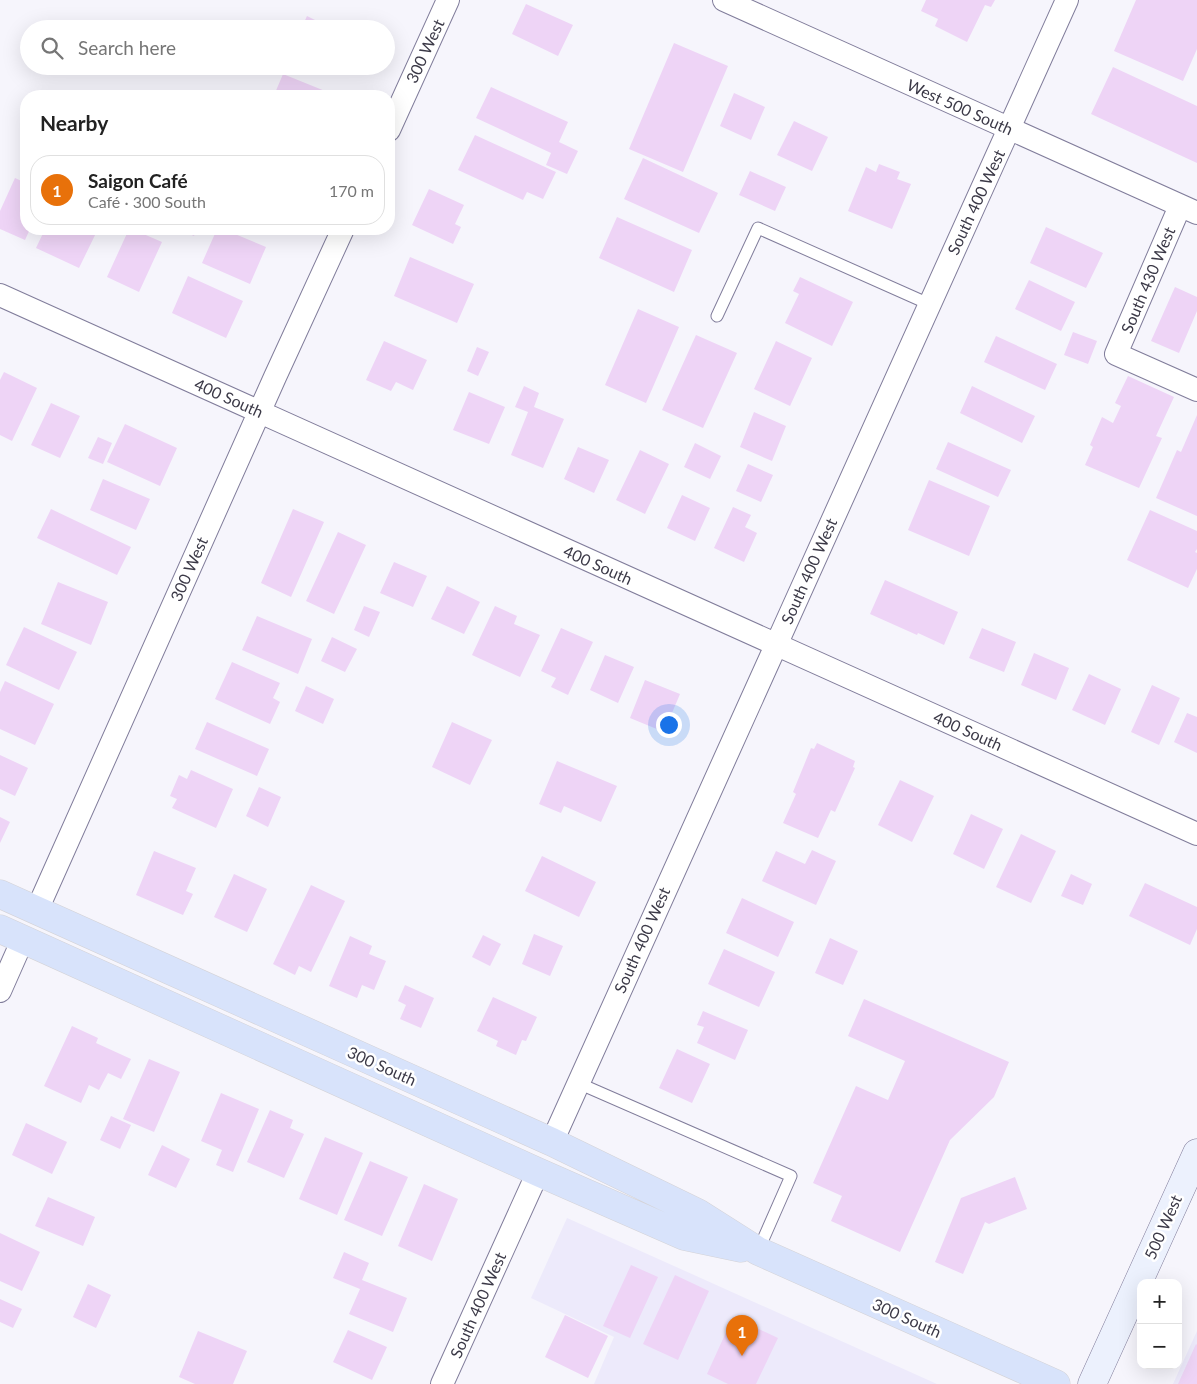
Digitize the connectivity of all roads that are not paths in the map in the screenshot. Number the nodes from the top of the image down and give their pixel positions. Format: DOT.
graph roads {
  1 [pos="448,0"];
  2 [pos="724,0"];
  3 [pos="1067,0"];
  4 [pos="395,117"];
  5 [pos="1009,128"];
  6 [pos="1189,210"];
  7 [pos="340,235"];
  8 [pos="0,295"];
  9 [pos="929,304"];
  10 [pos="717,316"];
  11 [pos="1197,390"];
  12 [pos="260,412"];
  13 [pos="775,645"];
  14 [pos="1197,834"];
  15 [pos="0,894"];
  16 [pos="37,910"];
  17 [pos="12,934"];
  18 [pos="0,991"];
  19 [pos="578,1083"];
  20 [pos="552,1142"];
  21 [pos="1197,1153"];
  22 [pos="538,1172"];
  23 [pos="758,1251"];
  24 [pos="442,1384"];
  25 [pos="1056,1384"];
  26 [pos="1092,1384"];
  1 -- 4 [label="street, 300 West"];
  2 -- 5 [label="street, West 500 South"];
  3 -- 5 [label="street, South 400 West"];
  5 -- 6 [label="street, West 500 South"];
  5 -- 9 [label="street, South 400 West"];
  6 -- 11 [label="street, South 430 West"];
  7 -- 12 [label="street, 300 West"];
  8 -- 12 [label="street, 400 South"];
  9 -- 10 [label="lane"];
  9 -- 13 [label="street, South 400 West"];
  12 -- 13 [label="street, 400 South"];
  12 -- 16 [label="street, 300 West"];
  13 -- 14 [label="street, 400 South"];
  13 -- 19 [label="street, South 400 West"];
  15 -- 16 [label="main road, 300 South"];
  16 -- 20 [label="main road, 300 South"];
  17 -- 18 [label="street"];
  17 -- 22 [label="main road, 300 South"];
  19 -- 20 [label="street, South 400 West"];
  19 -- 23 [label="lane"];
  20 -- 23 [label="main road, 300 South"];
  21 -- 26 [label="main road, 500 West"];
  22 -- 23 [label="main road, 300 South"];
  22 -- 24 [label="street, South 400 West"];
  23 -- 25 [label="main road, 300 South"];
}
